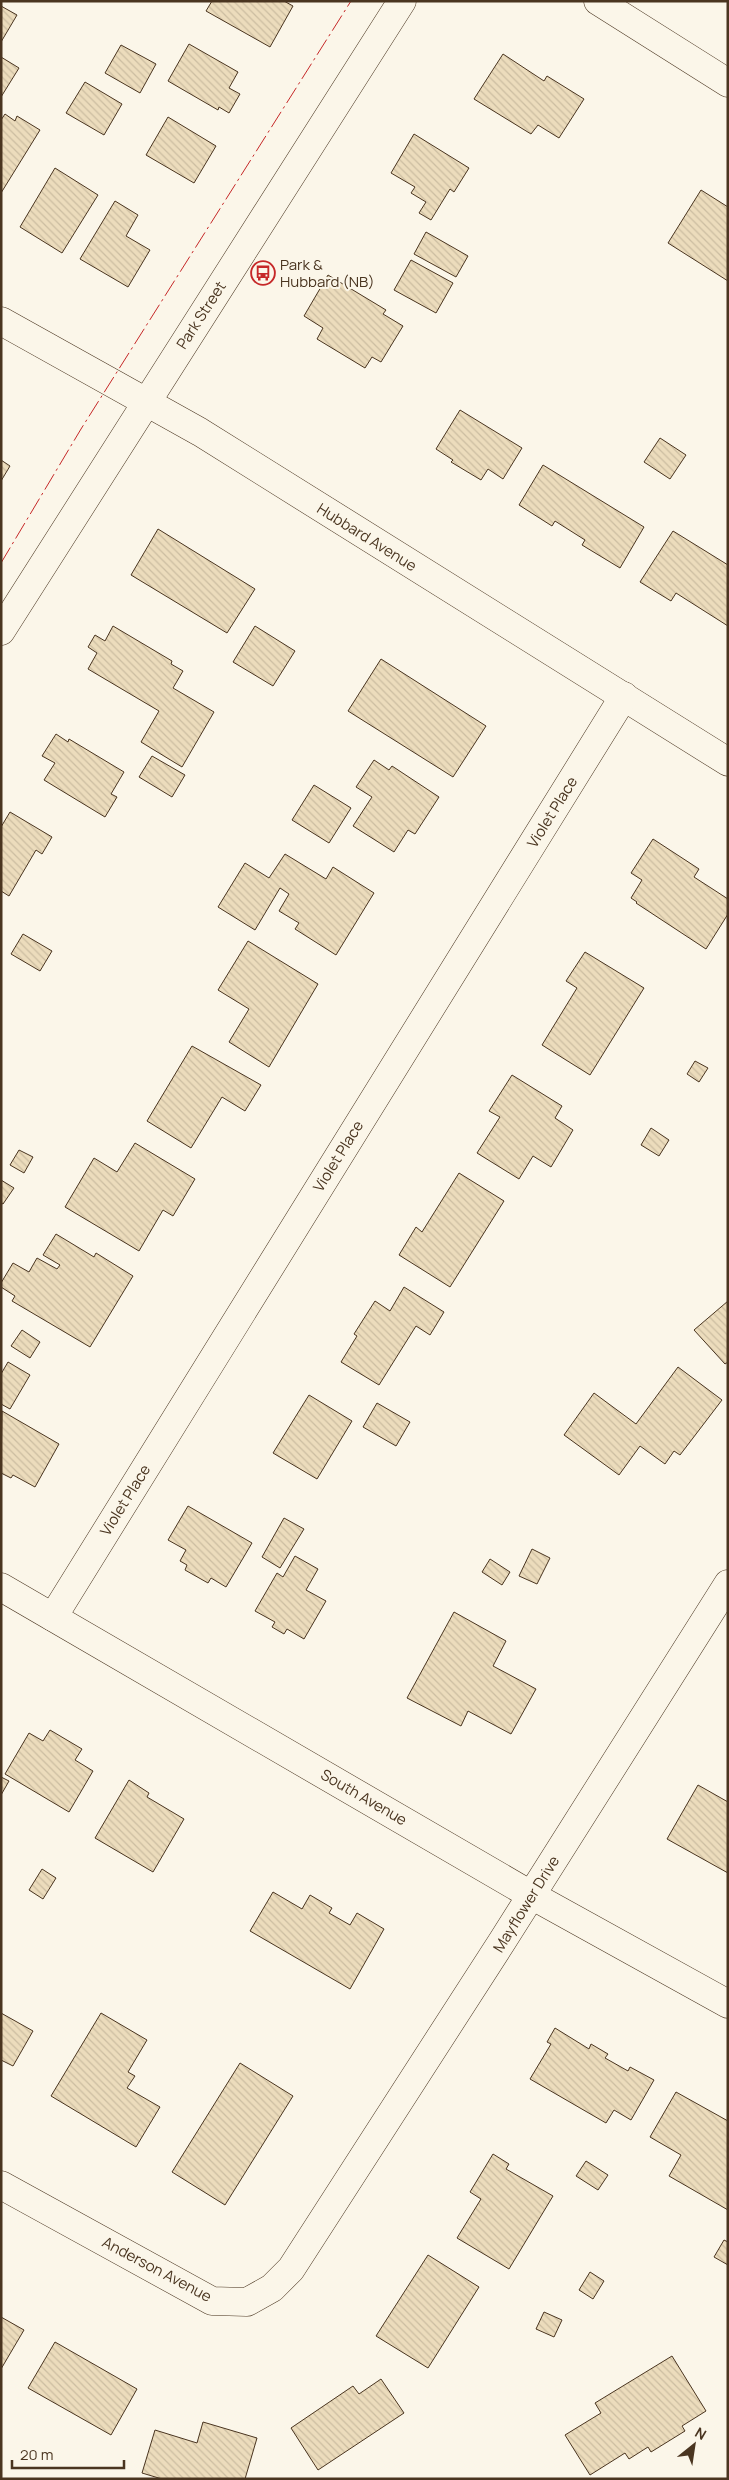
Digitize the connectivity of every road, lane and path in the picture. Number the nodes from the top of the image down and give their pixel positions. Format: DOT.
graph roads {
  1 [pos="402,1"];
  2 [pos="598,1"];
  3 [pos="728,83"];
  4 [pos="1,320"];
  5 [pos="148,401"];
  6 [pos="1,631"];
  7 [pos="624,696"];
  8 [pos="728,762"];
  9 [pos="728,1584"];
  10 [pos="1,1588"];
  11 [pos="53,1616"];
  12 [pos="531,1895"];
  13 [pos="728,2004"];
  14 [pos="1,2185"];
  15 [pos="320,2223"];
  1 -- 5 [label="street, Park Street"];
  2 -- 3 [label="street"];
  4 -- 5 [label="street, Hubbard Avenue"];
  5 -- 6 [label="street, Park Street"];
  5 -- 7 [label="street, Hubbard Avenue"];
  7 -- 8 [label="street, Hubbard Avenue"];
  7 -- 11 [label="street, Violet Place"];
  9 -- 12 [label="street, Mayflower Drive"];
  10 -- 11 [label="street, South Avenue"];
  11 -- 12 [label="street, South Avenue"];
  12 -- 13 [label="street, South Avenue"];
  12 -- 15 [label="street, Mayflower Drive"];
  14 -- 15 [label="street, Anderson Avenue"];
}
